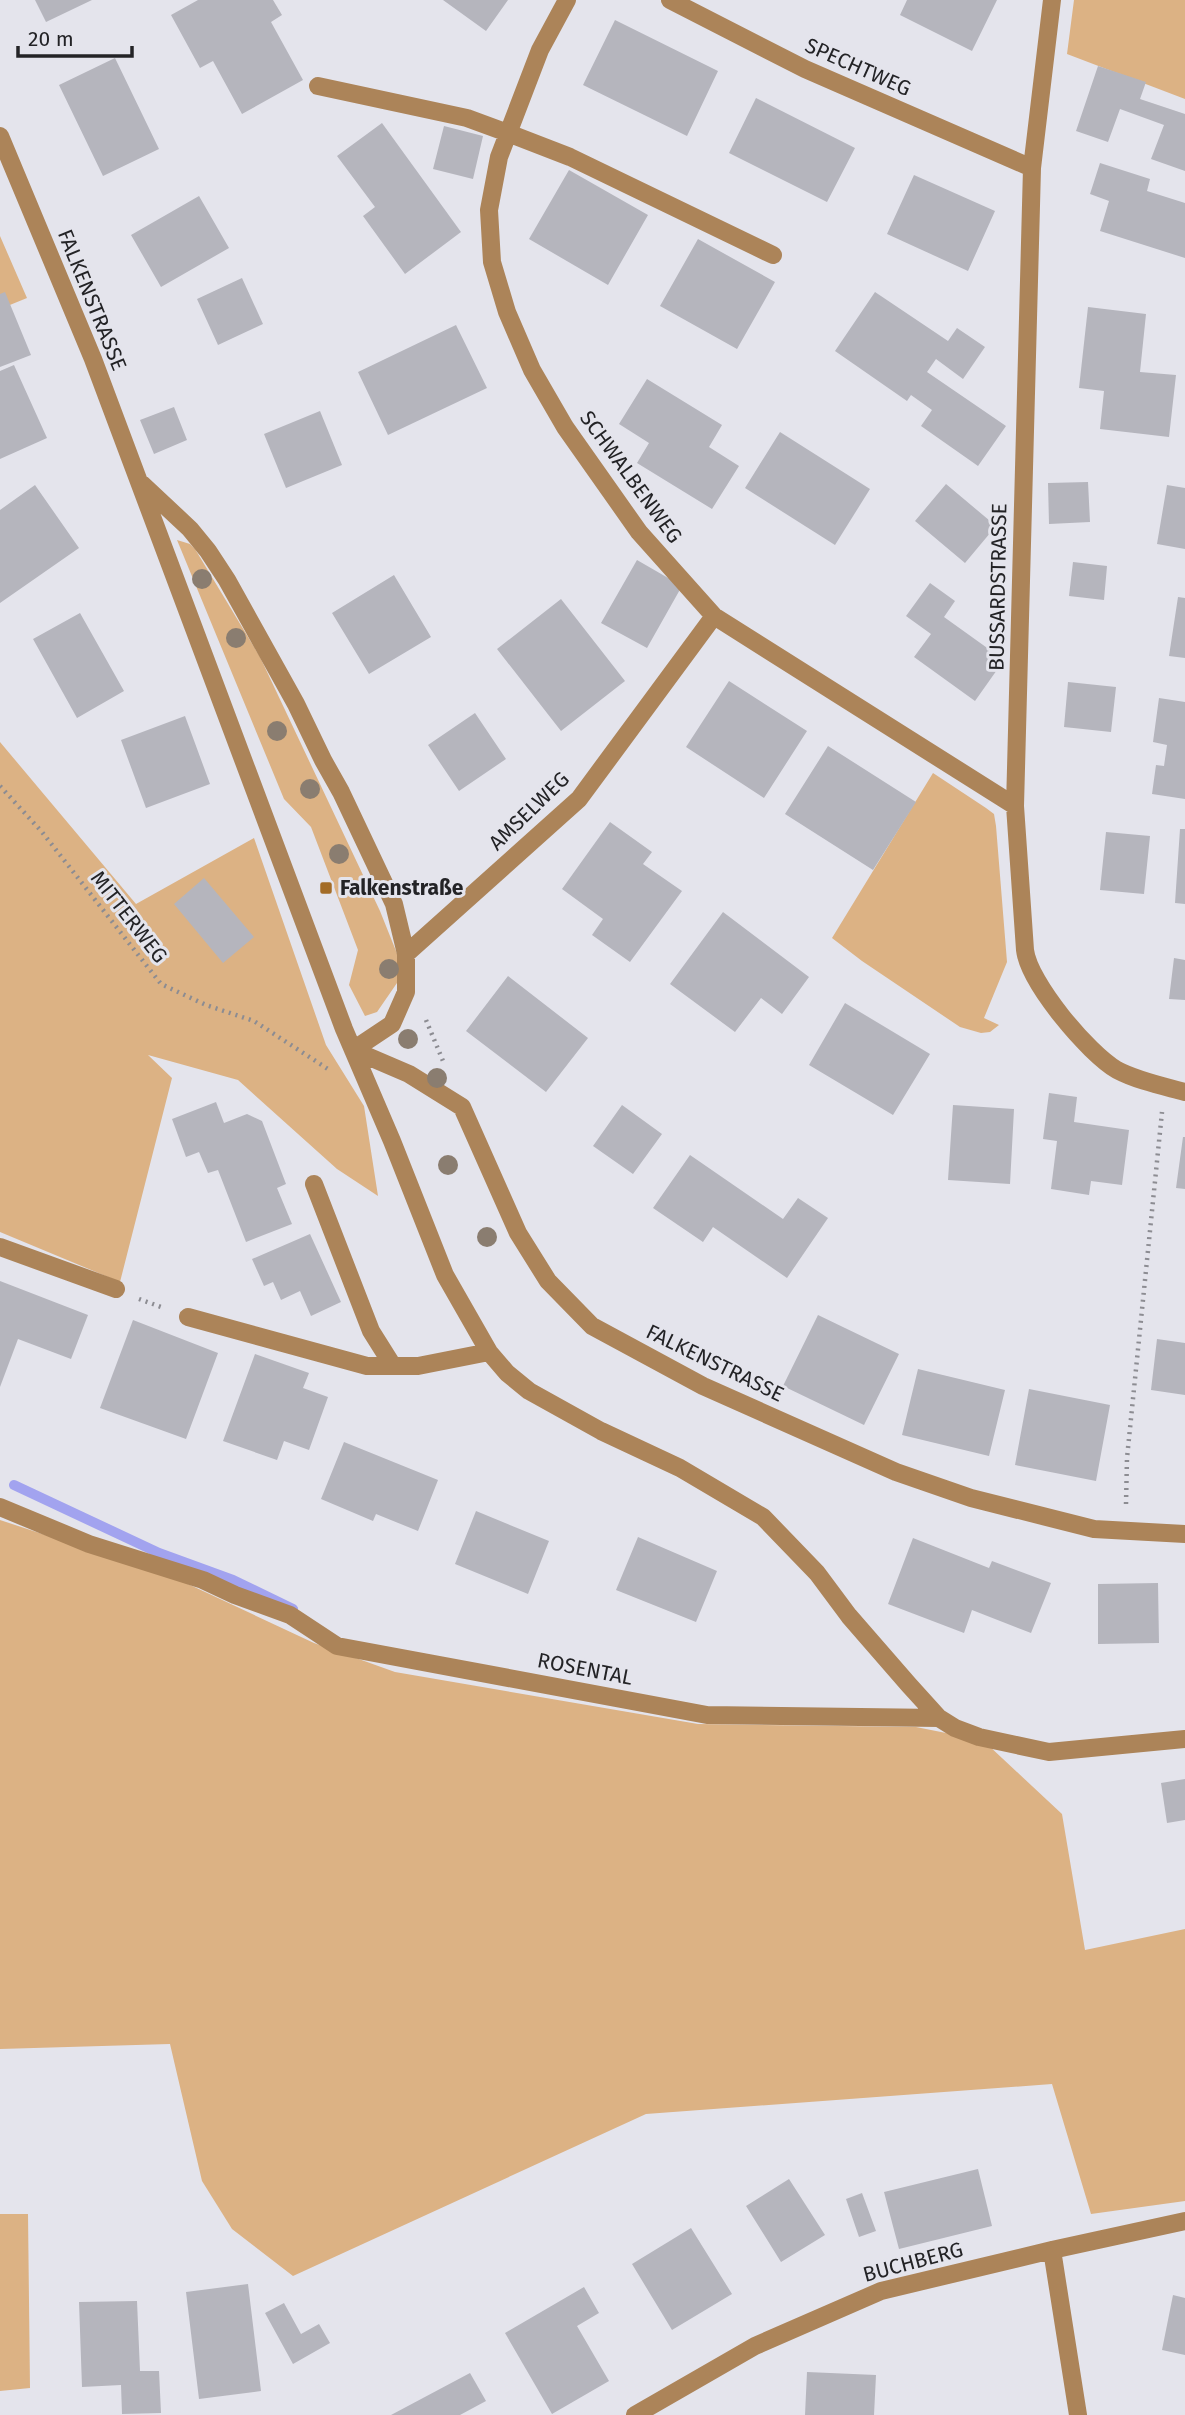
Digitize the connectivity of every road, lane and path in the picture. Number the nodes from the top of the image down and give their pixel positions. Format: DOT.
graph roads {
  1 [pos="567,0"];
  2 [pos="670,0"];
  3 [pos="1052,0"];
  4 [pos="318,86"];
  5 [pos="508,133"];
  6 [pos="0,136"];
  7 [pos="1032,168"];
  8 [pos="774,255"];
  9 [pos="139,482"];
  10 [pos="714,616"];
  11 [pos="0,786"];
  12 [pos="1016,806"];
  13 [pos="405,963"];
  14 [pos="353,1050"];
  15 [pos="370,1092"];
  16 [pos="1185,1092"];
  17 [pos="462,1107"];
  18 [pos="1162,1109"];
  19 [pos="314,1184"];
  20 [pos="0,1247"];
  21 [pos="116,1290"];
  22 [pos="188,1317"];
  23 [pos="489,1352"];
  24 [pos="393,1366"];
  25 [pos="0,1507"];
  26 [pos="1126,1507"];
  27 [pos="1185,1535"];
  28 [pos="939,1718"];
  29 [pos="1185,1739"];
  30 [pos="1185,2221"];
  31 [pos="1052,2250"];
  32 [pos="635,2415"];
  33 [pos="1078,2415"];
  1 -- 5 [label="street, SCHWALBENWEG"];
  2 -- 7 [label="street, SPECHTWEG"];
  3 -- 7 [label="street, BUSSARDSTRASSE"];
  4 -- 5 [label="street"];
  5 -- 8 [label="street"];
  5 -- 10 [label="street, SCHWALBENWEG"];
  6 -- 9 [label="street, FALKENSTRASSE"];
  7 -- 12 [label="street, BUSSARDSTRASSE"];
  9 -- 13 [label="street, FALKENSTRASSE"];
  9 -- 14 [label="street, FALKENSTRASSE"];
  10 -- 12 [label="street, SCHWALBENWEG"];
  10 -- 13 [label="street, AMSELWEG"];
  11 -- 15 [label="path, MITTERWEG"];
  12 -- 16 [label="street, BUSSARDSTRASSE"];
  13 -- 14 [label="street, FALKENSTRASSE"];
  13 -- 17 [label="path"];
  14 -- 15 [label="street, FALKENSTRASSE"];
  14 -- 17 [label="street"];
  15 -- 23 [label="street, FALKENSTRASSE"];
  17 -- 27 [label="street, FALKENSTRASSE"];
  18 -- 26 [label="path"];
  19 -- 24 [label="street"];
  20 -- 21 [label="street"];
  21 -- 22 [label="path"];
  22 -- 24 [label="street"];
  23 -- 24 [label="street"];
  23 -- 28 [label="street, FALKENSTRASSE"];
  25 -- 28 [label="street, ROSENTAL"];
  28 -- 29 [label="street, ROSENTAL"];
  30 -- 31 [label="street, BUCHBERG"];
  31 -- 32 [label="street, BUCHBERG"];
  31 -- 33 [label="street"];
}
